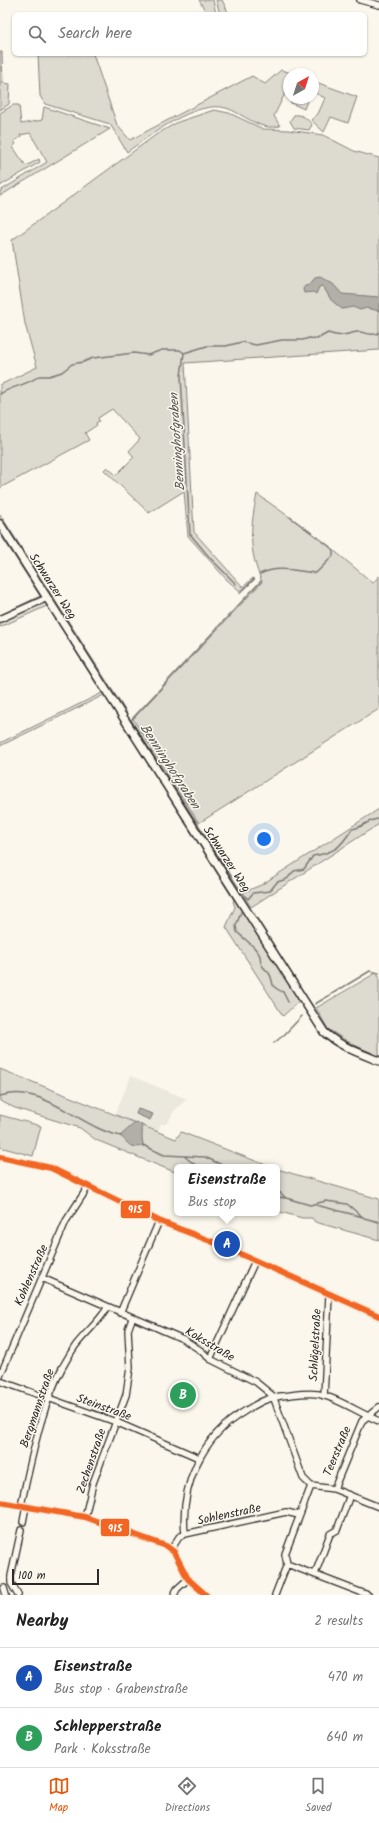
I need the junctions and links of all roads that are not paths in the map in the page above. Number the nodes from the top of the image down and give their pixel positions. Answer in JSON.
{"nodes":[{"id":1,"x":360,"y":0,"type":"edge"},
{"id":2,"x":379,"y":5,"type":"edge"},
{"id":3,"x":0,"y":524,"type":"edge"},
{"id":4,"x":47,"y":598,"type":"junction"},
{"id":5,"x":0,"y":619,"type":"edge"},
{"id":6,"x":379,"y":1061,"type":"edge"},
{"id":7,"x":0,"y":1157,"type":"edge"},
{"id":8,"x":88,"y":1187,"type":"junction"},
{"id":9,"x":159,"y":1221,"type":"junction"},
{"id":10,"x":256,"y":1261,"type":"junction"},
{"id":11,"x":42,"y":1278,"type":"junction"},
{"id":12,"x":329,"y":1295,"type":"junction"},
{"id":13,"x":107,"y":1308,"type":"junction"},
{"id":14,"x":120,"y":1314,"type":"junction"},
{"id":15,"x":379,"y":1316,"type":"edge"},
{"id":16,"x":132,"y":1319,"type":"junction"},
{"id":17,"x":210,"y":1359,"type":"junction"},
{"id":18,"x":0,"y":1376,"type":"edge"},
{"id":19,"x":0,"y":1381,"type":"edge"},
{"id":20,"x":273,"y":1396,"type":"junction"},
{"id":21,"x":324,"y":1396,"type":"junction"},
{"id":22,"x":49,"y":1399,"type":"junction"},
{"id":23,"x":379,"y":1407,"type":"edge"},
{"id":24,"x":369,"y":1417,"type":"junction"},
{"id":25,"x":379,"y":1421,"type":"edge"},
{"id":26,"x":116,"y":1422,"type":"junction"},
{"id":27,"x":199,"y":1458,"type":"junction"},
{"id":28,"x":311,"y":1486,"type":"junction"},
{"id":29,"x":334,"y":1488,"type":"junction"},
{"id":30,"x":350,"y":1495,"type":"junction"},
{"id":31,"x":0,"y":1502,"type":"edge"},
{"id":32,"x":24,"y":1506,"type":"junction"},
{"id":33,"x":379,"y":1507,"type":"edge"},
{"id":34,"x":299,"y":1515,"type":"junction"},
{"id":35,"x":85,"y":1517,"type":"junction"},
{"id":36,"x":22,"y":1522,"type":"dead end"},
{"id":37,"x":21,"y":1530,"type":"dead end"},
{"id":38,"x":185,"y":1534,"type":"junction"},
{"id":39,"x":171,"y":1550,"type":"junction"},
{"id":40,"x":287,"y":1564,"type":"junction"},
{"id":41,"x":315,"y":1574,"type":"junction"},
{"id":42,"x":188,"y":1579,"type":"junction"},
{"id":43,"x":4,"y":1588,"type":"dead end"},
{"id":44,"x":6,"y":1595,"type":"edge"},
{"id":45,"x":18,"y":1595,"type":"edge"},
{"id":46,"x":174,"y":1595,"type":"edge"},
{"id":47,"x":206,"y":1595,"type":"edge"},
{"id":48,"x":275,"y":1595,"type":"edge"},
{"id":49,"x":368,"y":1595,"type":"edge"}],
"edges":[{"from":1,"to":2,"type":"street"},
{"from":3,"to":4,"type":"street","name":"Schwarzer Weg"},
{"from":4,"to":5,"type":"street"},
{"from":4,"to":6,"type":"street","name":"Schwarzer Weg"},
{"from":7,"to":8,"type":"street"},
{"from":8,"to":9,"type":"street"},
{"from":8,"to":11,"type":"street","name":"Kohlenstraße"},
{"from":9,"to":10,"type":"street"},
{"from":9,"to":14,"type":"street"},
{"from":10,"to":12,"type":"street"},
{"from":10,"to":17,"type":"street"},
{"from":11,"to":13,"type":"street","name":"Koksstraße"},
{"from":11,"to":18,"type":"street","name":"Kohlenstraße"},
{"from":12,"to":15,"type":"street"},
{"from":12,"to":21,"type":"street","name":"Schlägelstraße"},
{"from":13,"to":14,"type":"street","name":"Koksstraße"},
{"from":13,"to":22,"type":"street","name":"Bergmannstraße"},
{"from":14,"to":16,"type":"street","name":"Koksstraße"},
{"from":16,"to":17,"type":"street","name":"Koksstraße"},
{"from":16,"to":26,"type":"street","name":"Zechenstraße"},
{"from":17,"to":20,"type":"street","name":"Koksstraße"},
{"from":19,"to":22,"type":"street","name":"Steinstraße"},
{"from":20,"to":21,"type":"street"},
{"from":20,"to":27,"type":"street"},
{"from":20,"to":28,"type":"street"},
{"from":21,"to":24,"type":"street"},
{"from":22,"to":26,"type":"street","name":"Steinstraße"},
{"from":22,"to":32,"type":"street","name":"Bergmannstraße"},
{"from":23,"to":24,"type":"street","name":"Teerstraße"},
{"from":24,"to":25,"type":"street"},
{"from":24,"to":29,"type":"street","name":"Teerstraße"},
{"from":26,"to":27,"type":"street","name":"Steinstraße"},
{"from":26,"to":35,"type":"street","name":"Zechenstraße"},
{"from":27,"to":38,"type":"street"},
{"from":28,"to":29,"type":"street"},
{"from":28,"to":34,"type":"street"},
{"from":29,"to":30,"type":"street"},
{"from":30,"to":33,"type":"street"},
{"from":30,"to":41,"type":"street"},
{"from":31,"to":32,"type":"street"},
{"from":32,"to":35,"type":"street"},
{"from":32,"to":36,"type":"street","name":"Bergmannstraße"},
{"from":34,"to":38,"type":"street","name":"Sohlenstraße"},
{"from":34,"to":40,"type":"street"},
{"from":35,"to":39,"type":"street"},
{"from":37,"to":45,"type":"street"},
{"from":38,"to":39,"type":"street","name":"Sohlenstraße"},
{"from":39,"to":42,"type":"street"},
{"from":40,"to":41,"type":"street"},
{"from":40,"to":48,"type":"street"},
{"from":41,"to":49,"type":"street"},
{"from":42,"to":46,"type":"street"},
{"from":42,"to":47,"type":"street"},
{"from":43,"to":44,"type":"street"}]}
